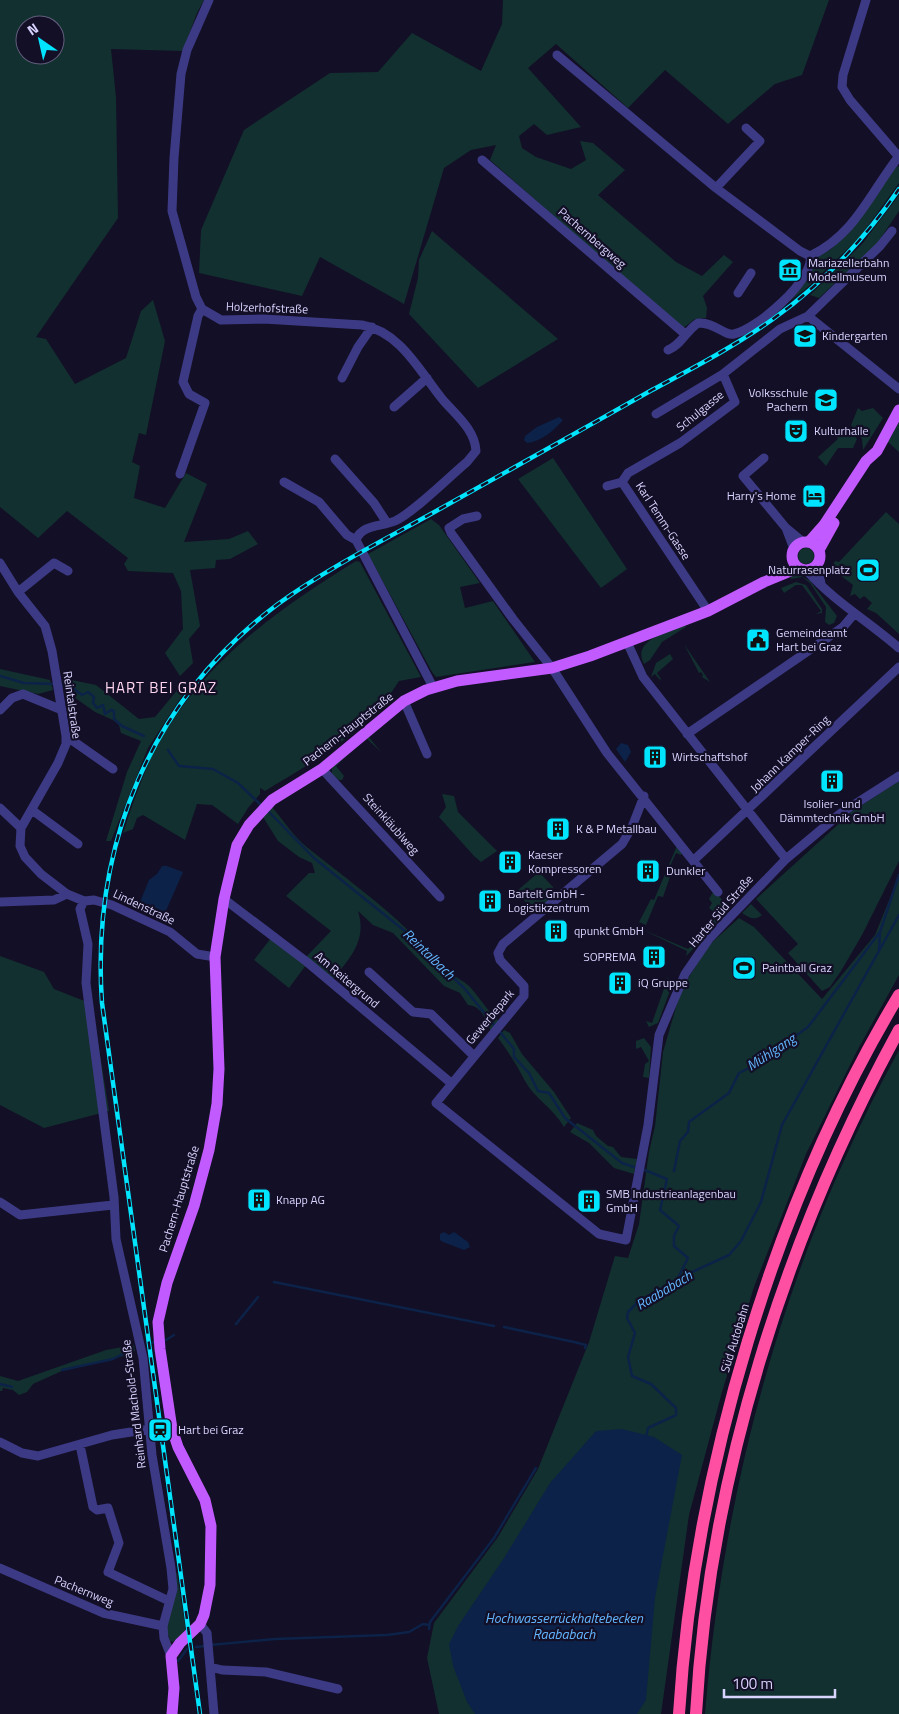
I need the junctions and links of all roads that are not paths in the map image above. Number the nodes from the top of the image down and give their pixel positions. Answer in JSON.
{"nodes":[{"id":1,"x":209,"y":0,"type":"edge"},
{"id":2,"x":866,"y":0,"type":"edge"},
{"id":3,"x":557,"y":54,"type":"dead end"},
{"id":4,"x":746,"y":128,"type":"dead end"},
{"id":5,"x":899,"y":156,"type":"edge"},
{"id":6,"x":482,"y":160,"type":"dead end"},
{"id":7,"x":716,"y":188,"type":"junction"},
{"id":8,"x":892,"y":231,"type":"dead end"},
{"id":9,"x":810,"y":256,"type":"junction"},
{"id":10,"x":751,"y":272,"type":"dead end"},
{"id":11,"x":738,"y":293,"type":"dead end"},
{"id":12,"x":202,"y":309,"type":"junction"},
{"id":13,"x":808,"y":316,"type":"junction"},
{"id":14,"x":372,"y":327,"type":"junction"},
{"id":15,"x":685,"y":334,"type":"junction"},
{"id":16,"x":668,"y":350,"type":"dead end"},
{"id":17,"x":723,"y":374,"type":"junction"},
{"id":18,"x":342,"y":378,"type":"dead end"},
{"id":19,"x":427,"y":378,"type":"junction"},
{"id":20,"x":899,"y":389,"type":"edge"},
{"id":21,"x":394,"y":407,"type":"dead end"},
{"id":22,"x":899,"y":410,"type":"edge"},
{"id":23,"x":656,"y":414,"type":"dead end"},
{"id":24,"x":877,"y":451,"type":"junction"},
{"id":25,"x":658,"y":456,"type":"joint"},
{"id":26,"x":764,"y":458,"type":"dead end"},
{"id":27,"x":335,"y":459,"type":"dead end"},
{"id":28,"x":180,"y":474,"type":"dead end"},
{"id":29,"x":284,"y":482,"type":"dead end"},
{"id":30,"x":622,"y":482,"type":"junction"},
{"id":31,"x":607,"y":486,"type":"dead end"},
{"id":32,"x":477,"y":516,"type":"dead end"},
{"id":33,"x":387,"y":523,"type":"junction"},
{"id":34,"x":356,"y":540,"type":"junction"},
{"id":35,"x":799,"y":548,"type":"junction"},
{"id":36,"x":819,"y":550,"type":"junction"},
{"id":37,"x":0,"y":563,"type":"edge"},
{"id":38,"x":818,"y":565,"type":"junction"},
{"id":39,"x":68,"y":570,"type":"dead end"},
{"id":40,"x":803,"y":570,"type":"junction"},
{"id":41,"x":764,"y":582,"type":"junction"},
{"id":42,"x":821,"y":584,"type":"junction"},
{"id":43,"x":18,"y":592,"type":"junction"},
{"id":44,"x":708,"y":611,"type":"junction"},
{"id":45,"x":854,"y":614,"type":"junction"},
{"id":46,"x":627,"y":642,"type":"junction"},
{"id":47,"x":899,"y":648,"type":"edge"},
{"id":48,"x":899,"y":667,"type":"edge"},
{"id":49,"x":552,"y":668,"type":"junction"},
{"id":50,"x":433,"y":687,"type":"junction"},
{"id":51,"x":404,"y":701,"type":"junction"},
{"id":52,"x":0,"y":710,"type":"edge"},
{"id":53,"x":62,"y":710,"type":"junction"},
{"id":54,"x":687,"y":734,"type":"junction"},
{"id":55,"x":66,"y":736,"type":"junction"},
{"id":56,"x":427,"y":754,"type":"dead end"},
{"id":57,"x":113,"y":769,"type":"dead end"},
{"id":58,"x":322,"y":769,"type":"junction"},
{"id":59,"x":899,"y":776,"type":"edge"},
{"id":60,"x":644,"y":796,"type":"junction"},
{"id":61,"x":0,"y":808,"type":"edge"},
{"id":62,"x":32,"y":810,"type":"junction"},
{"id":63,"x":748,"y":812,"type":"junction"},
{"id":64,"x":21,"y":828,"type":"junction"},
{"id":65,"x":78,"y":844,"type":"dead end"},
{"id":66,"x":786,"y":858,"type":"junction"},
{"id":67,"x":694,"y":860,"type":"junction"},
{"id":68,"x":718,"y":892,"type":"dead end"},
{"id":69,"x":67,"y":894,"type":"junction"},
{"id":70,"x":440,"y":897,"type":"dead end"},
{"id":71,"x":224,"y":899,"type":"junction"},
{"id":72,"x":84,"y":901,"type":"junction"},
{"id":73,"x":0,"y":902,"type":"edge"},
{"id":74,"x":215,"y":957,"type":"junction"},
{"id":75,"x":369,"y":972,"type":"dead end"},
{"id":76,"x":899,"y":995,"type":"edge"},
{"id":77,"x":899,"y":1030,"type":"edge"},
{"id":78,"x":474,"y":1056,"type":"junction"},
{"id":79,"x":451,"y":1083,"type":"junction"},
{"id":80,"x":0,"y":1202,"type":"edge"},
{"id":81,"x":113,"y":1206,"type":"junction"},
{"id":82,"x":599,"y":1234,"type":"joint"},
{"id":83,"x":150,"y":1429,"type":"junction"},
{"id":84,"x":0,"y":1442,"type":"edge"},
{"id":85,"x":80,"y":1445,"type":"junction"},
{"id":86,"x":0,"y":1568,"type":"edge"},
{"id":87,"x":169,"y":1601,"type":"junction"},
{"id":88,"x":200,"y":1624,"type":"junction"},
{"id":89,"x":162,"y":1626,"type":"junction"},
{"id":90,"x":171,"y":1656,"type":"junction"},
{"id":91,"x":210,"y":1667,"type":"junction"},
{"id":92,"x":338,"y":1689,"type":"dead end"},
{"id":93,"x":172,"y":1714,"type":"edge"},
{"id":94,"x":214,"y":1714,"type":"edge"},
{"id":95,"x":679,"y":1714,"type":"edge"},
{"id":96,"x":696,"y":1714,"type":"edge"}],
"edges":[{"from":1,"to":12,"type":"street"},
{"from":2,"to":5,"type":"street"},
{"from":3,"to":7,"type":"street"},
{"from":4,"to":7,"type":"street"},
{"from":5,"to":9,"type":"street"},
{"from":6,"to":15,"type":"street","name":"Pachernbergweg"},
{"from":7,"to":9,"type":"street"},
{"from":8,"to":13,"type":"street","name":"Schulgasse"},
{"from":9,"to":15,"type":"street"},
{"from":10,"to":11,"type":"street"},
{"from":12,"to":14,"type":"street","name":"Holzerhofstraße"},
{"from":12,"to":28,"type":"street"},
{"from":13,"to":17,"type":"street","name":"Schulgasse"},
{"from":13,"to":20,"type":"street"},
{"from":14,"to":18,"type":"street"},
{"from":14,"to":19,"type":"street","name":"Holzerhofstraße"},
{"from":15,"to":16,"type":"street"},
{"from":17,"to":23,"type":"street","name":"Schulgasse"},
{"from":17,"to":25,"type":"street","name":"Schulgasse"},
{"from":19,"to":21,"type":"street"},
{"from":19,"to":33,"type":"street","name":"Holzerhofstraße"},
{"from":22,"to":24,"type":"main road","name":"Pachern-Hauptstraße"},
{"from":24,"to":35,"type":"main road","name":"Pachern-Hauptstraße"},
{"from":24,"to":36,"type":"main road","name":"Pachern-Hauptstraße"},
{"from":25,"to":30,"type":"street","name":"Karl Temm-Gasse"},
{"from":26,"to":35,"type":"street"},
{"from":27,"to":33,"type":"street"},
{"from":29,"to":34,"type":"street"},
{"from":30,"to":31,"type":"street"},
{"from":30,"to":44,"type":"street","name":"Karl Temm-Gasse"},
{"from":32,"to":49,"type":"street"},
{"from":33,"to":34,"type":"street","name":"Holzerhofstraße"},
{"from":34,"to":50,"type":"street"},
{"from":35,"to":36,"type":"main road"},
{"from":35,"to":40,"type":"main road"},
{"from":35,"to":41,"type":"main road","name":"Pachern-Hauptstraße"},
{"from":36,"to":38,"type":"main road","name":"Pachern-Hauptstraße"},
{"from":37,"to":43,"type":"street","name":"Reintalstraße"},
{"from":38,"to":40,"type":"main road","name":"Pachern-Hauptstraße"},
{"from":38,"to":42,"type":"street"},
{"from":39,"to":43,"type":"street"},
{"from":40,"to":41,"type":"main road","name":"Pachern-Hauptstraße"},
{"from":40,"to":42,"type":"street"},
{"from":41,"to":44,"type":"main road","name":"Pachern-Hauptstraße"},
{"from":42,"to":45,"type":"street"},
{"from":43,"to":53,"type":"street","name":"Reintalstraße"},
{"from":44,"to":46,"type":"main road","name":"Pachern-Hauptstraße"},
{"from":45,"to":47,"type":"street"},
{"from":45,"to":54,"type":"street"},
{"from":46,"to":49,"type":"main road","name":"Pachern-Hauptstraße"},
{"from":46,"to":54,"type":"street","name":"Johann Kamper-Ring"},
{"from":48,"to":63,"type":"street","name":"Johann Kamper-Ring"},
{"from":49,"to":50,"type":"main road","name":"Pachern-Hauptstraße"},
{"from":49,"to":60,"type":"street"},
{"from":50,"to":51,"type":"main road","name":"Pachern-Hauptstraße"},
{"from":51,"to":56,"type":"street","name":"Pachern-Hauptstraße"},
{"from":51,"to":58,"type":"main road","name":"Pachern-Hauptstraße"},
{"from":52,"to":53,"type":"street"},
{"from":53,"to":55,"type":"street","name":"Reintalstraße"},
{"from":54,"to":63,"type":"street","name":"Johann Kamper-Ring"},
{"from":55,"to":57,"type":"street"},
{"from":55,"to":62,"type":"street","name":"Reintalstraße"},
{"from":58,"to":70,"type":"street","name":"Steinkläublweg"},
{"from":58,"to":71,"type":"main road","name":"Pachern-Hauptstraße"},
{"from":59,"to":66,"type":"street","name":"Harter Süd Straße"},
{"from":60,"to":67,"type":"street"},
{"from":60,"to":78,"type":"street","name":"Gewerbepark"},
{"from":61,"to":64,"type":"street"},
{"from":62,"to":64,"type":"street","name":"Reintalstraße"},
{"from":62,"to":65,"type":"street"},
{"from":63,"to":66,"type":"street"},
{"from":63,"to":67,"type":"street"},
{"from":64,"to":69,"type":"street"},
{"from":66,"to":82,"type":"street","name":"Harter Süd Straße"},
{"from":67,"to":68,"type":"street"},
{"from":69,"to":72,"type":"street","name":"Lindenstraße"},
{"from":69,"to":73,"type":"street"},
{"from":71,"to":74,"type":"main road","name":"Pachern-Hauptstraße"},
{"from":71,"to":79,"type":"street","name":"Am Reitergrund"},
{"from":72,"to":74,"type":"street","name":"Lindenstraße"},
{"from":72,"to":81,"type":"street","name":"Reinhard Machold-Straße"},
{"from":74,"to":88,"type":"main road","name":"Pachern-Hauptstraße"},
{"from":75,"to":78,"type":"street"},
{"from":76,"to":95,"type":"highway","name":"Süd Autobahn"},
{"from":77,"to":96,"type":"highway"},
{"from":78,"to":79,"type":"street","name":"Gewerbepark"},
{"from":79,"to":82,"type":"street","name":"Gewerbepark"},
{"from":80,"to":81,"type":"street"},
{"from":81,"to":83,"type":"street","name":"Reinhard Machold-Straße"},
{"from":83,"to":85,"type":"street"},
{"from":83,"to":87,"type":"street","name":"Reinhard Machold-Straße"},
{"from":84,"to":85,"type":"street"},
{"from":85,"to":87,"type":"street"},
{"from":86,"to":89,"type":"street","name":"Pachernweg"},
{"from":87,"to":89,"type":"street","name":"Reinhard Machold-Straße"},
{"from":88,"to":90,"type":"main road"},
{"from":88,"to":91,"type":"street"},
{"from":89,"to":90,"type":"street"},
{"from":90,"to":93,"type":"main road"},
{"from":91,"to":92,"type":"street"},
{"from":91,"to":94,"type":"street"}]}
